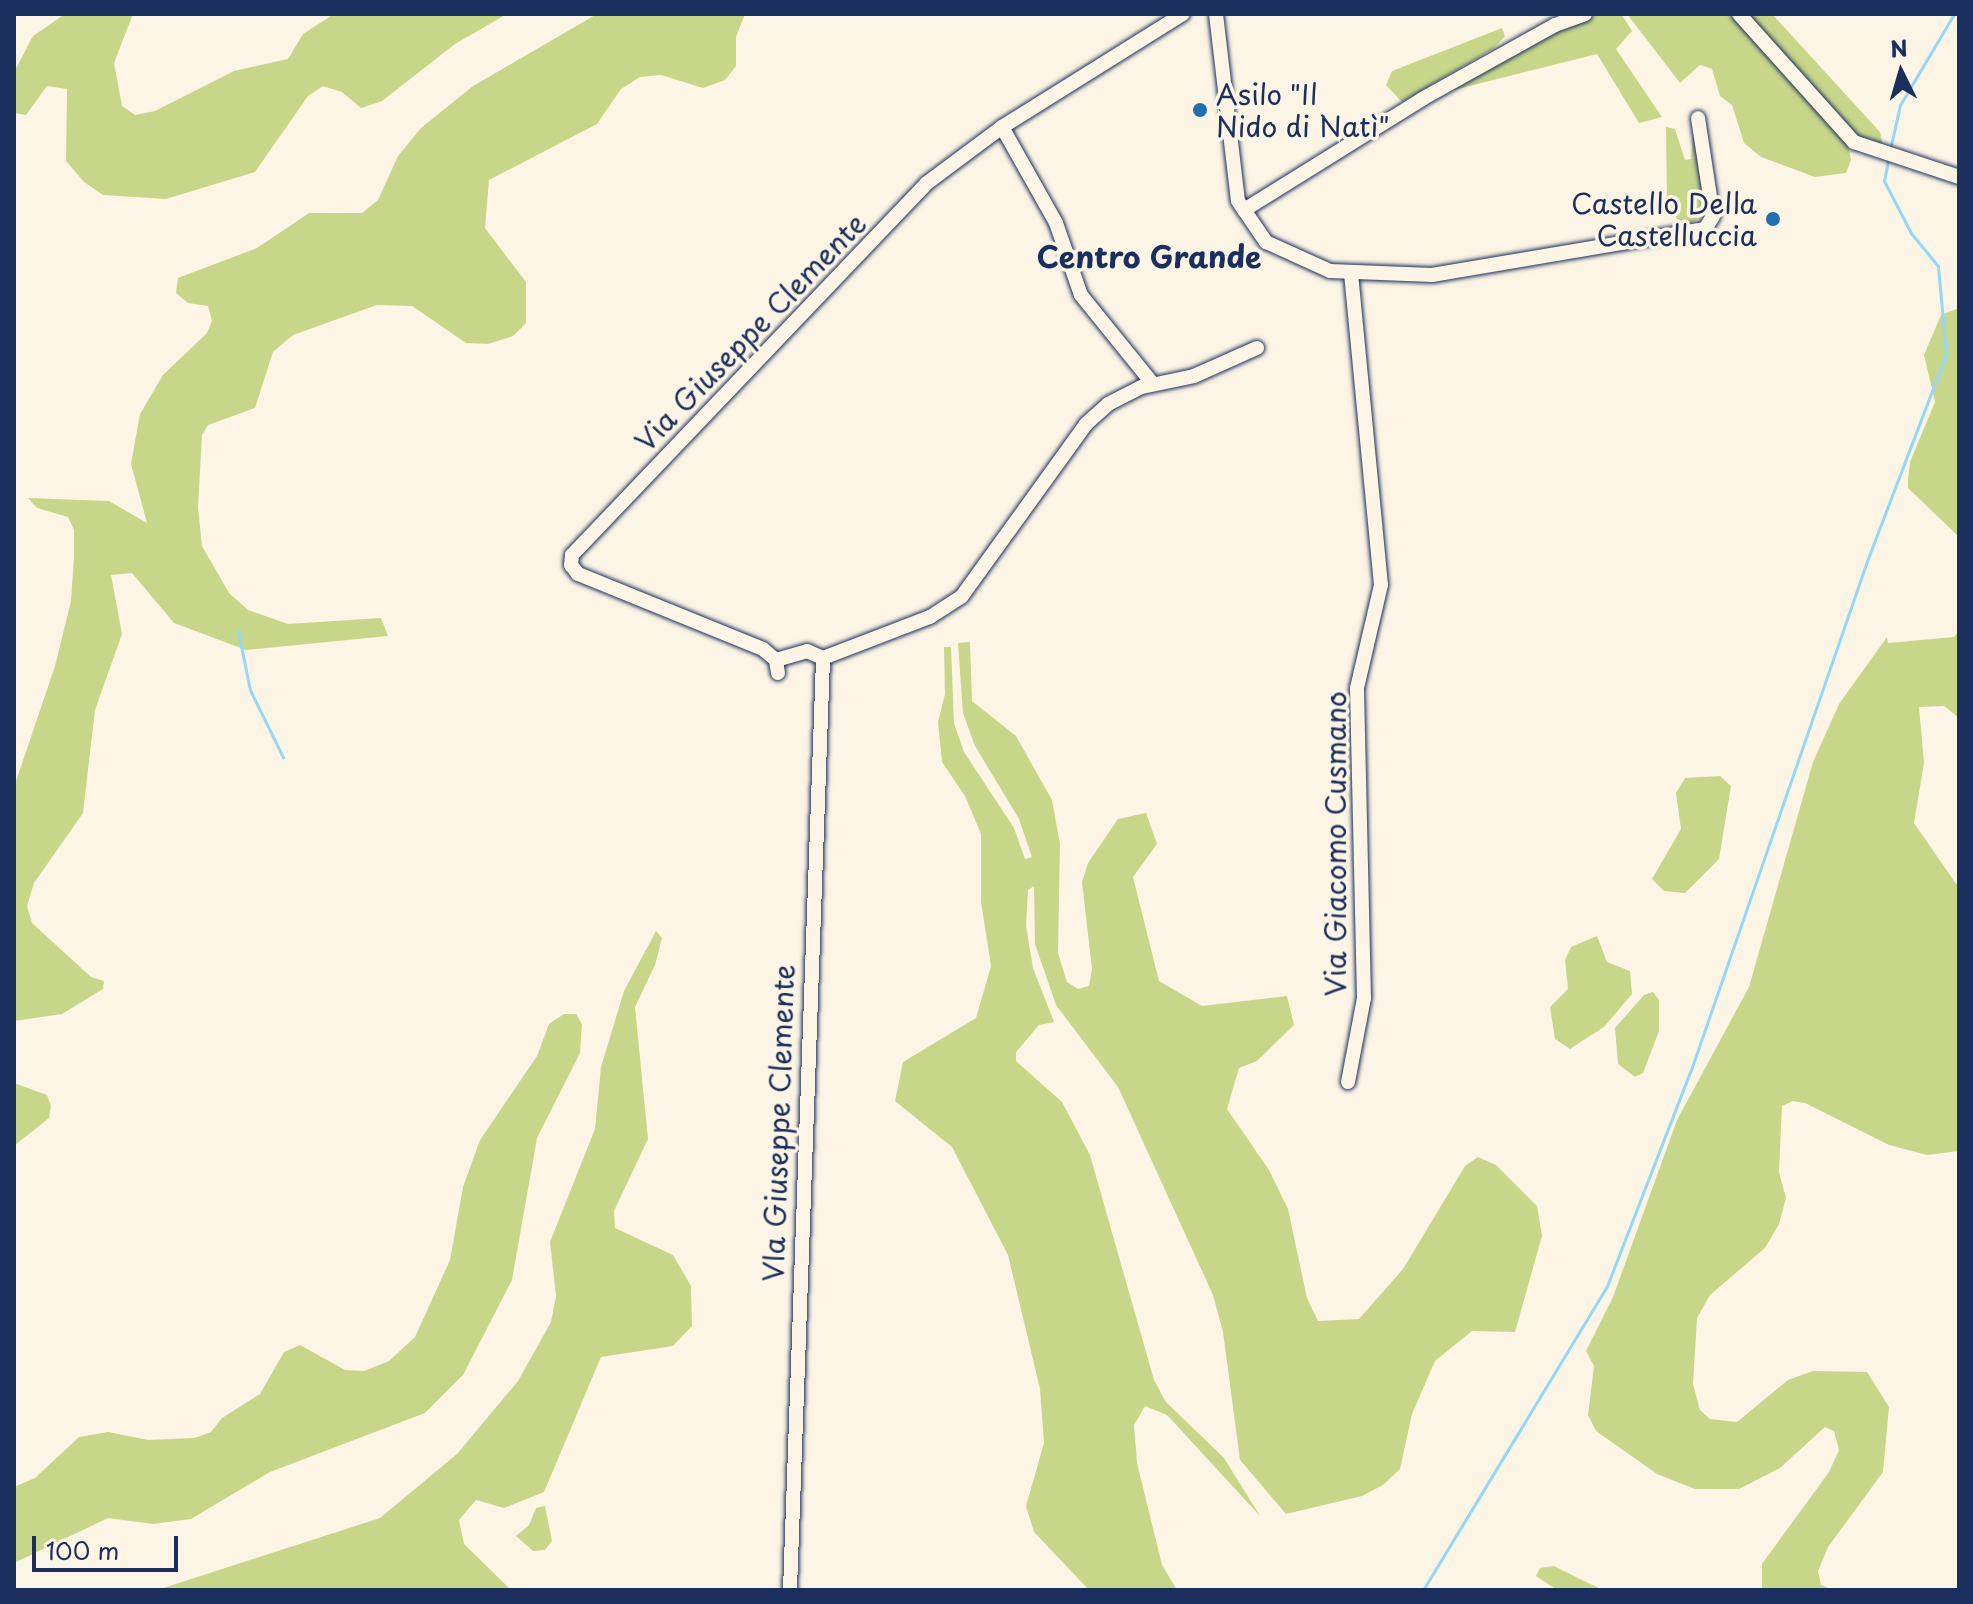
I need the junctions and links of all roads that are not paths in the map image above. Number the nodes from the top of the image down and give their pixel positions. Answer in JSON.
{"nodes":[{"id":1,"x":1183,"y":14,"type":"edge"},
{"id":2,"x":1216,"y":14,"type":"edge"},
{"id":3,"x":1585,"y":14,"type":"edge"},
{"id":4,"x":1739,"y":14,"type":"edge"},
{"id":5,"x":1698,"y":118,"type":"dead end"},
{"id":6,"x":1002,"y":127,"type":"junction"},
{"id":7,"x":1959,"y":177,"type":"edge"},
{"id":8,"x":1244,"y":210,"type":"junction"},
{"id":9,"x":1351,"y":274,"type":"junction"},
{"id":10,"x":1257,"y":348,"type":"dead end"},
{"id":11,"x":1153,"y":384,"type":"junction"},
{"id":12,"x":823,"y":658,"type":"junction"},
{"id":13,"x":1348,"y":1082,"type":"dead end"},
{"id":14,"x":790,"y":1590,"type":"edge"}],
"edges":[{"from":1,"to":6,"type":"street","name":"Via Giuseppe Clemente"},
{"from":2,"to":8,"type":"street"},
{"from":3,"to":8,"type":"street"},
{"from":4,"to":7,"type":"street"},
{"from":5,"to":9,"type":"street"},
{"from":6,"to":11,"type":"street"},
{"from":6,"to":12,"type":"street","name":"Via Giuseppe Clemente"},
{"from":8,"to":9,"type":"street"},
{"from":9,"to":13,"type":"street","name":"Via Giacomo Cusmano"},
{"from":10,"to":11,"type":"street"},
{"from":11,"to":12,"type":"street"},
{"from":12,"to":14,"type":"street","name":"VIa Giuseppe Clemente"}]}
